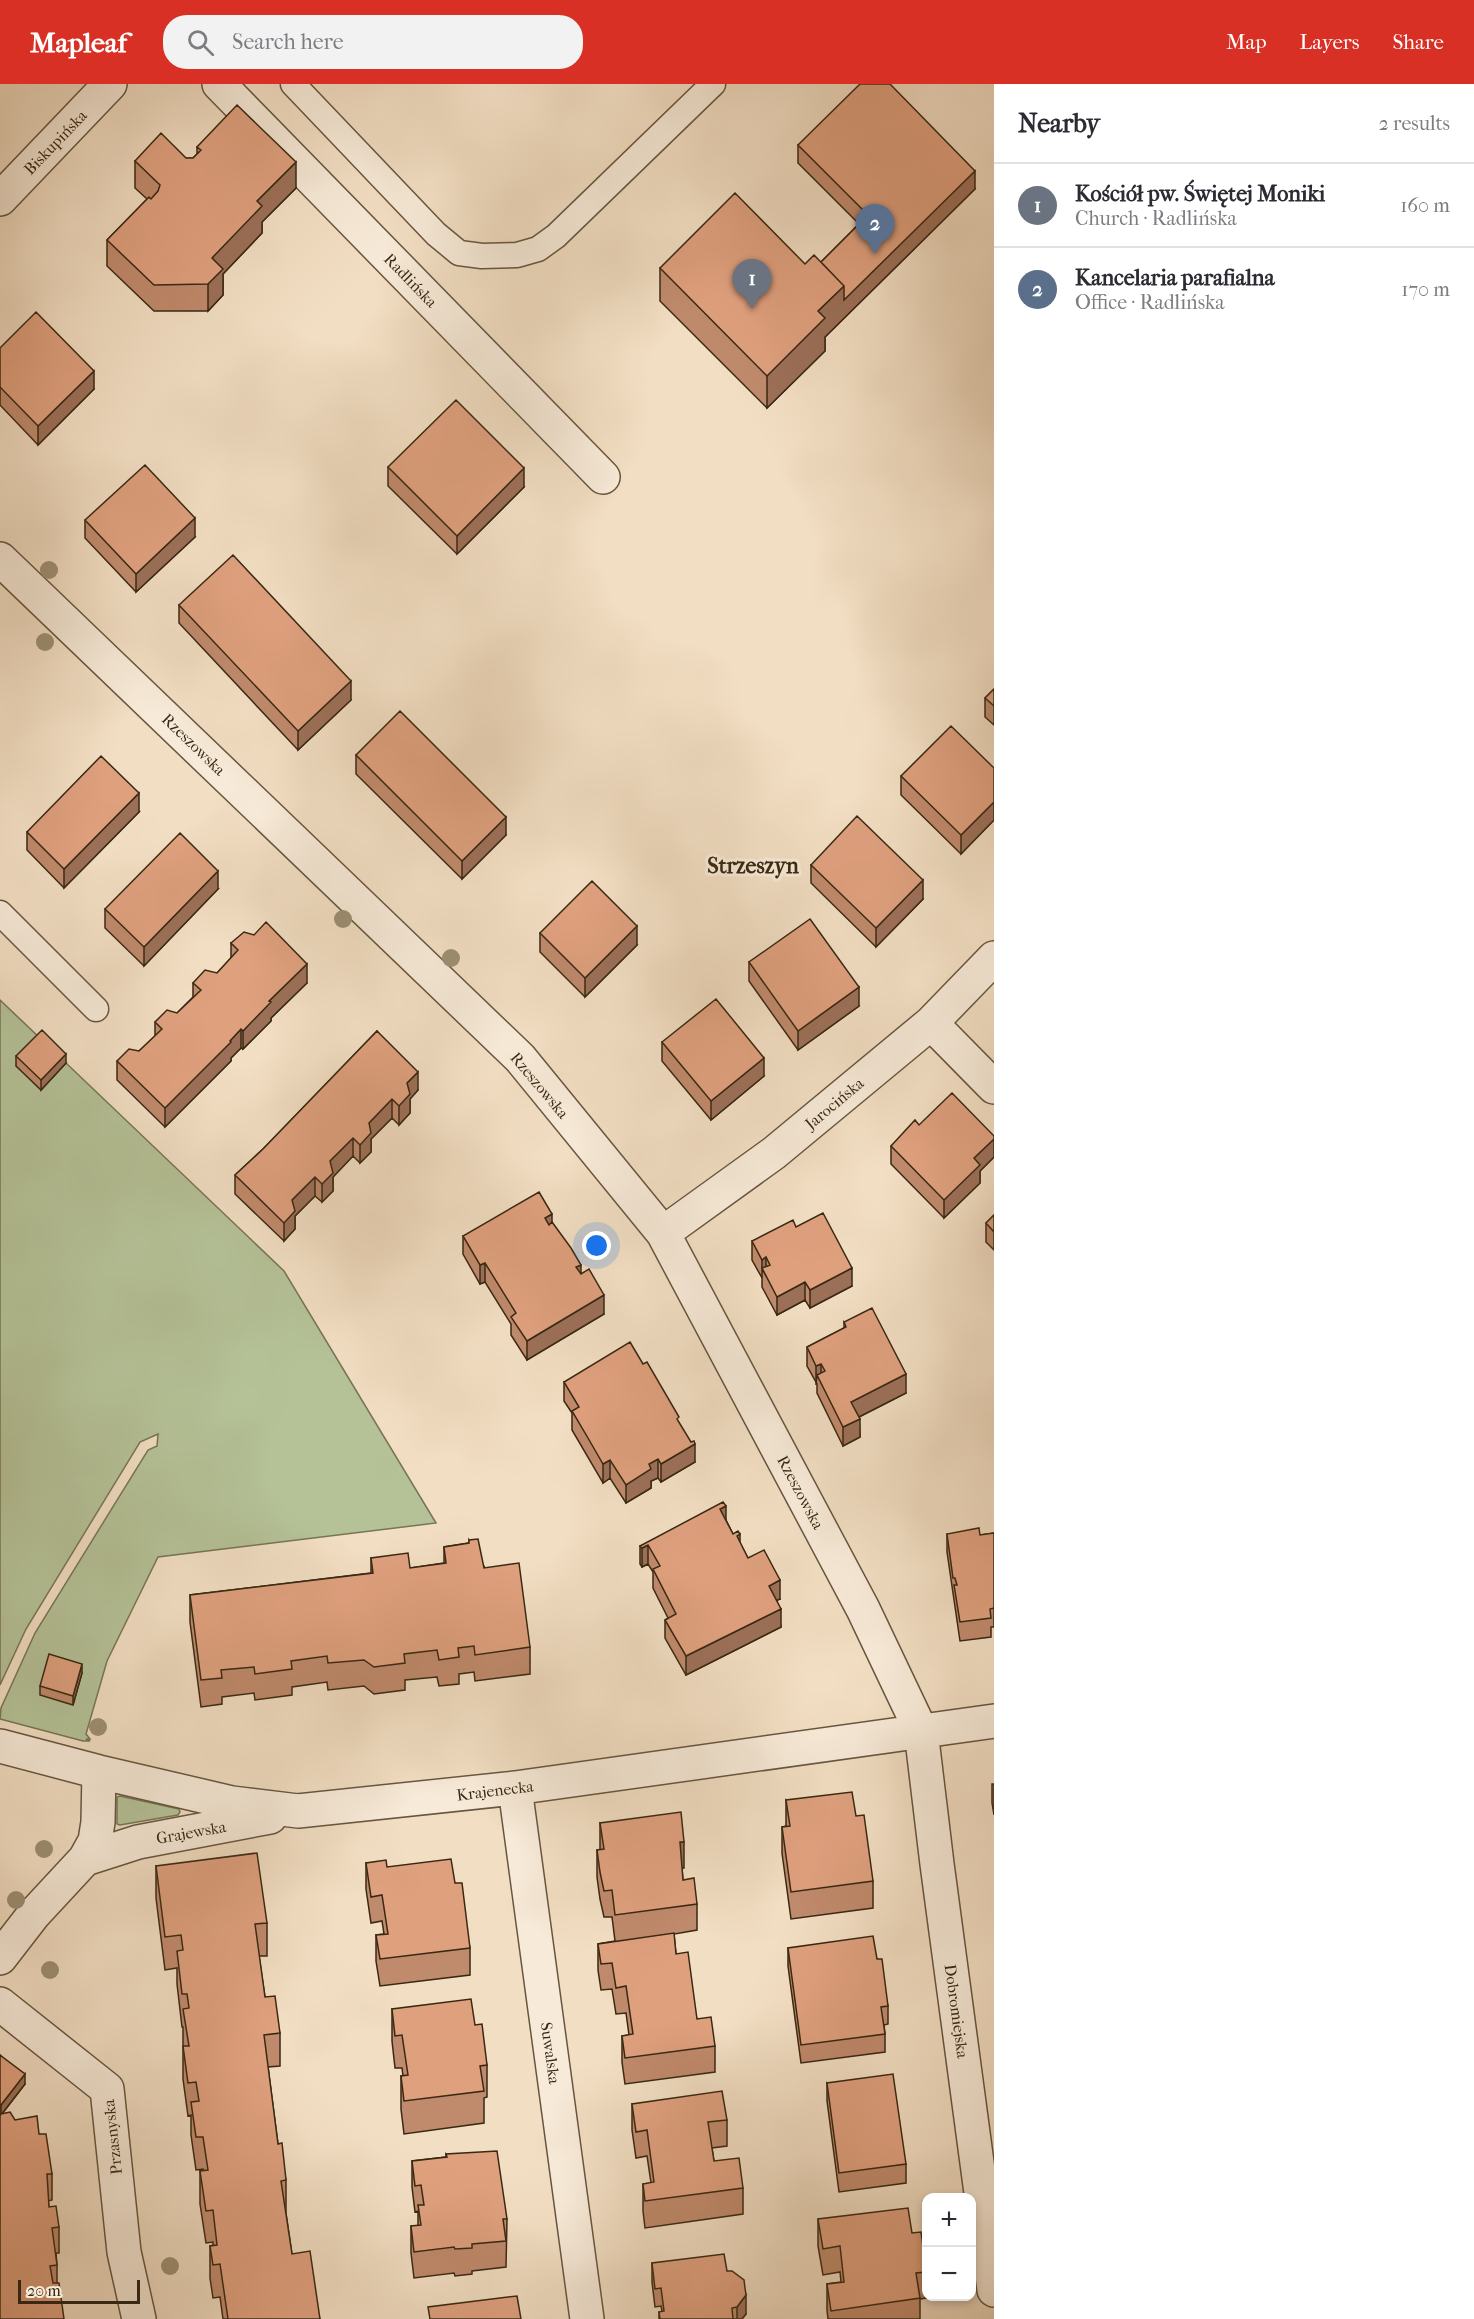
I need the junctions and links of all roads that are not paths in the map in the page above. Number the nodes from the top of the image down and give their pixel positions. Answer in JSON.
{"nodes":[{"id":1,"x":110,"y":84,"type":"edge"},
{"id":2,"x":219,"y":84,"type":"edge"},
{"id":3,"x":292,"y":84,"type":"edge"},
{"id":4,"x":713,"y":84,"type":"edge"},
{"id":5,"x":0,"y":199,"type":"edge"},
{"id":6,"x":603,"y":477,"type":"dead end"},
{"id":7,"x":0,"y":559,"type":"edge"},
{"id":8,"x":0,"y":913,"type":"edge"},
{"id":9,"x":994,"y":958,"type":"edge"},
{"id":10,"x":96,"y":1009,"type":"dead end"},
{"id":11,"x":931,"y":1023,"type":"junction"},
{"id":12,"x":994,"y":1087,"type":"edge"},
{"id":13,"x":663,"y":1233,"type":"junction"},
{"id":14,"x":994,"y":1721,"type":"edge"},
{"id":15,"x":921,"y":1731,"type":"junction"},
{"id":16,"x":0,"y":1746,"type":"edge"},
{"id":17,"x":99,"y":1772,"type":"junction"},
{"id":18,"x":515,"y":1788,"type":"junction"},
{"id":19,"x":298,"y":1812,"type":"junction"},
{"id":20,"x":86,"y":1859,"type":"junction"},
{"id":21,"x":0,"y":1958,"type":"edge"},
{"id":22,"x":0,"y":2004,"type":"edge"},
{"id":23,"x":994,"y":2290,"type":"edge"},
{"id":24,"x":139,"y":2319,"type":"edge"},
{"id":25,"x":587,"y":2319,"type":"edge"}],
"edges":[{"from":1,"to":5,"type":"street","name":"Biskupińska"},
{"from":2,"to":6,"type":"street","name":"Radlińska"},
{"from":3,"to":4,"type":"lane"},
{"from":7,"to":13,"type":"street","name":"Rzeszowska"},
{"from":8,"to":10,"type":"lane"},
{"from":9,"to":11,"type":"street","name":"Jarocińska"},
{"from":11,"to":12,"type":"street"},
{"from":11,"to":13,"type":"street","name":"Jarocińska"},
{"from":13,"to":15,"type":"street","name":"Rzeszowska"},
{"from":14,"to":15,"type":"street","name":"Krajenecka"},
{"from":15,"to":18,"type":"street","name":"Krajenecka"},
{"from":15,"to":23,"type":"street","name":"Dobromiejska"},
{"from":16,"to":17,"type":"street","name":"Krajenecka"},
{"from":17,"to":19,"type":"street","name":"Krajenecka"},
{"from":17,"to":20,"type":"street","name":"Grajewska"},
{"from":18,"to":19,"type":"street","name":"Krajenecka"},
{"from":18,"to":25,"type":"street","name":"Suwalska"},
{"from":19,"to":20,"type":"street","name":"Grajewska"},
{"from":20,"to":21,"type":"street","name":"Grajewska"},
{"from":22,"to":24,"type":"street","name":"Przasnyska"}]}
